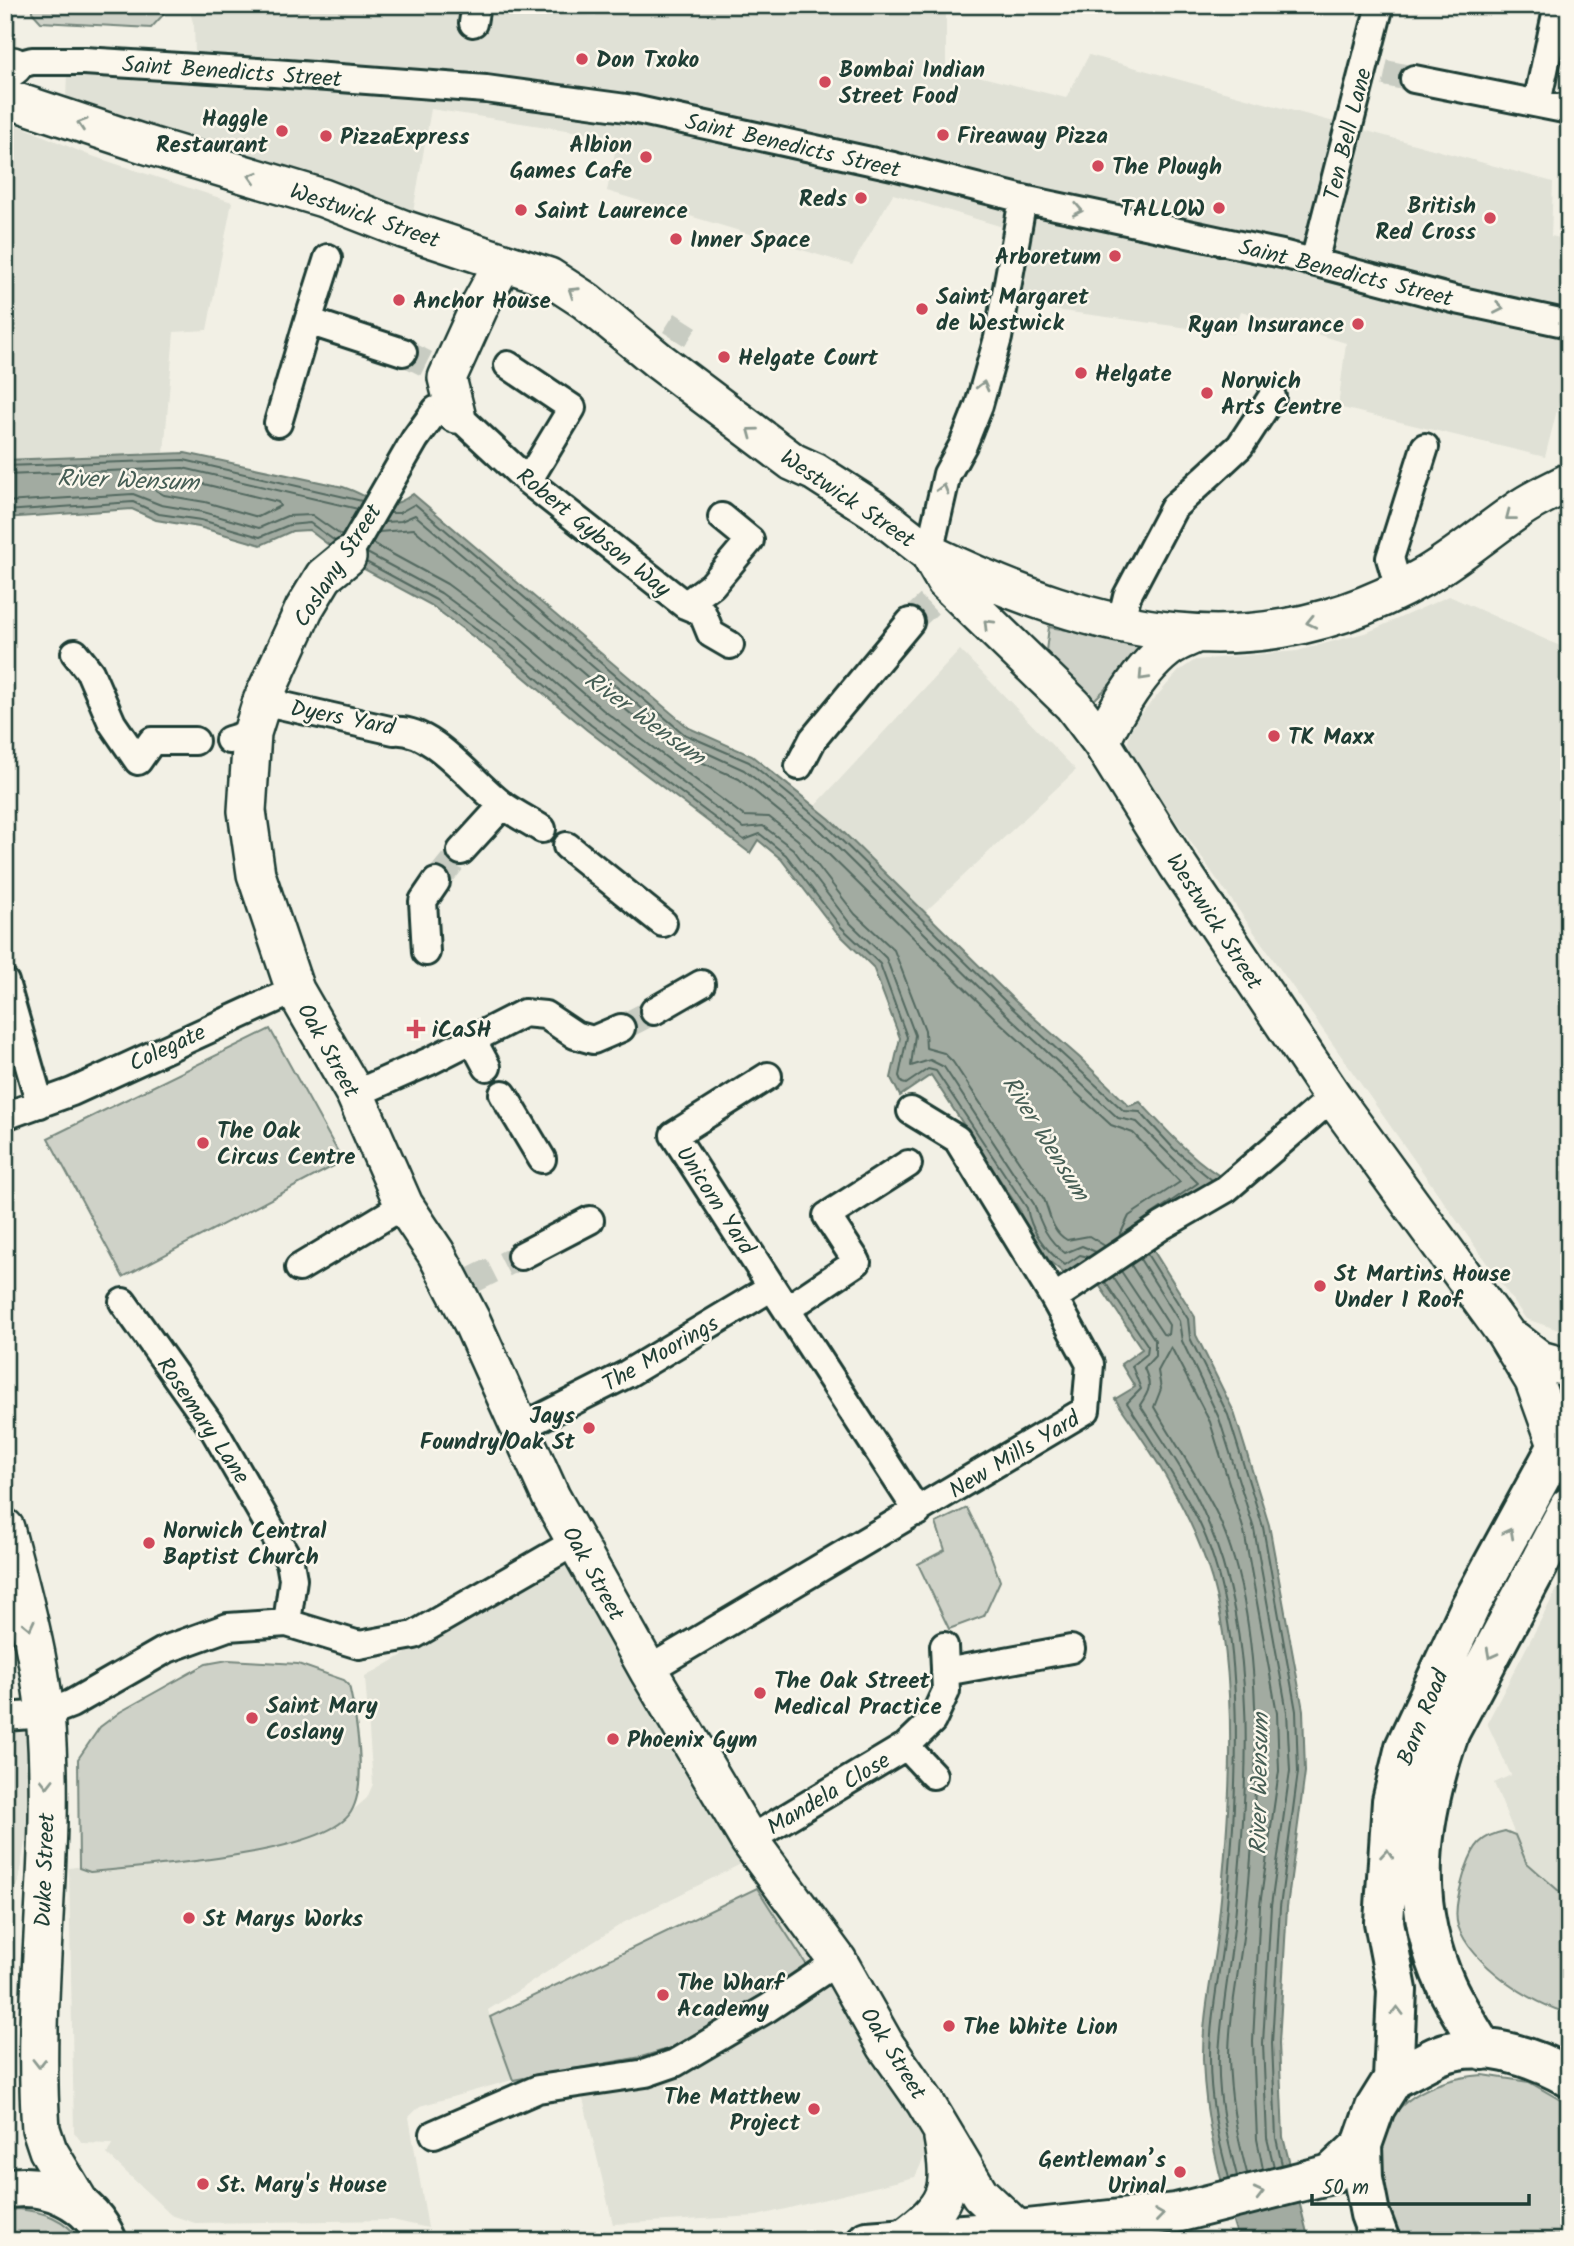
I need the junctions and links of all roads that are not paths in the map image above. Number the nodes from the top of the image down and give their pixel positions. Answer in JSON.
{"nodes":[{"id":1,"x":1380,"y":5,"type":"edge"},
{"id":2,"x":1558,"y":5,"type":"edge"},
{"id":3,"x":8,"y":78,"type":"edge"},
{"id":4,"x":1414,"y":79,"type":"tunnel mouth"},
{"id":5,"x":1537,"y":103,"type":"junction"},
{"id":6,"x":1569,"y":110,"type":"edge"},
{"id":7,"x":1023,"y":199,"type":"junction"},
{"id":8,"x":328,"y":258,"type":"dead end"},
{"id":9,"x":1314,"y":262,"type":"junction"},
{"id":10,"x":503,"y":263,"type":"junction"},
{"id":11,"x":308,"y":321,"type":"junction"},
{"id":12,"x":1569,"y":324,"type":"edge"},
{"id":13,"x":403,"y":352,"type":"tunnel mouth"},
{"id":14,"x":508,"y":365,"type":"dead end"},
{"id":15,"x":444,"y":393,"type":"junction"},
{"id":16,"x":1272,"y":397,"type":"dead end"},
{"id":17,"x":278,"y":423,"type":"dead end"},
{"id":18,"x":1426,"y":447,"type":"dead end"},
{"id":19,"x":527,"y":481,"type":"junction"},
{"id":20,"x":1569,"y":482,"type":"edge"},
{"id":21,"x":722,"y":517,"type":"dead end"},
{"id":22,"x":929,"y":553,"type":"junction"},
{"id":23,"x":347,"y":556,"type":"joint"},
{"id":24,"x":1399,"y":589,"type":"junction"},
{"id":25,"x":685,"y":605,"type":"junction"},
{"id":26,"x":910,"y":622,"type":"tunnel mouth"},
{"id":27,"x":1120,"y":625,"type":"junction"},
{"id":28,"x":1196,"y":634,"type":"junction"},
{"id":29,"x":730,"y":645,"type":"dead end"},
{"id":30,"x":75,"y":653,"type":"dead end"},
{"id":31,"x":247,"y":724,"type":"junction"},
{"id":32,"x":195,"y":741,"type":"dead end"},
{"id":33,"x":1101,"y":742,"type":"junction"},
{"id":34,"x":799,"y":766,"type":"dead end"},
{"id":35,"x":503,"y":805,"type":"junction"},
{"id":36,"x":542,"y":829,"type":"dead end"},
{"id":37,"x":568,"y":846,"type":"dead end"},
{"id":38,"x":461,"y":851,"type":"tunnel mouth"},
{"id":39,"x":436,"y":882,"type":"tunnel mouth"},
{"id":40,"x":663,"y":923,"type":"dead end"},
{"id":41,"x":426,"y":951,"type":"dead end"},
{"id":42,"x":5,"y":982,"type":"edge"},
{"id":43,"x":701,"y":984,"type":"dead end"},
{"id":44,"x":295,"y":990,"type":"junction"},
{"id":45,"x":654,"y":1011,"type":"tunnel mouth"},
{"id":46,"x":621,"y":1028,"type":"tunnel mouth"},
{"id":47,"x":472,"y":1039,"type":"junction"},
{"id":48,"x":487,"y":1067,"type":"dead end"},
{"id":49,"x":768,"y":1076,"type":"dead end"},
{"id":50,"x":355,"y":1094,"type":"junction"},
{"id":51,"x":503,"y":1094,"type":"dead end"},
{"id":52,"x":1333,"y":1097,"type":"junction"},
{"id":53,"x":40,"y":1104,"type":"junction"},
{"id":54,"x":911,"y":1111,"type":"dead end"},
{"id":55,"x":5,"y":1116,"type":"edge"},
{"id":56,"x":542,"y":1159,"type":"dead end"},
{"id":57,"x":908,"y":1164,"type":"dead end"},
{"id":58,"x":404,"y":1205,"type":"junction"},
{"id":59,"x":590,"y":1220,"type":"dead end"},
{"id":60,"x":521,"y":1256,"type":"tunnel mouth"},
{"id":61,"x":299,"y":1268,"type":"dead end"},
{"id":62,"x":772,"y":1287,"type":"junction"},
{"id":63,"x":1054,"y":1297,"type":"junction"},
{"id":64,"x":123,"y":1302,"type":"dead end"},
{"id":65,"x":786,"y":1309,"type":"junction"},
{"id":66,"x":1505,"y":1333,"type":"junction"},
{"id":67,"x":1569,"y":1368,"type":"edge"},
{"id":68,"x":522,"y":1427,"type":"junction"},
{"id":69,"x":1563,"y":1435,"type":"edge"},
{"id":70,"x":1569,"y":1507,"type":"edge"},
{"id":71,"x":918,"y":1512,"type":"junction"},
{"id":72,"x":5,"y":1528,"type":"edge"},
{"id":73,"x":575,"y":1542,"type":"junction"},
{"id":74,"x":287,"y":1623,"type":"junction"},
{"id":75,"x":1071,"y":1649,"type":"dead end"},
{"id":76,"x":648,"y":1670,"type":"junction"},
{"id":77,"x":45,"y":1714,"type":"junction"},
{"id":78,"x":5,"y":1717,"type":"edge"},
{"id":79,"x":906,"y":1746,"type":"junction"},
{"id":80,"x":933,"y":1775,"type":"dead end"},
{"id":81,"x":749,"y":1840,"type":"junction"},
{"id":82,"x":838,"y":1961,"type":"junction"},
{"id":83,"x":1483,"y":2050,"type":"junction"},
{"id":84,"x":1569,"y":2077,"type":"edge"},
{"id":85,"x":1393,"y":2079,"type":"junction"},
{"id":86,"x":942,"y":2130,"type":"junction"},
{"id":87,"x":434,"y":2134,"type":"dead end"},
{"id":88,"x":1362,"y":2145,"type":"junction"},
{"id":89,"x":5,"y":2189,"type":"edge"},
{"id":90,"x":103,"y":2228,"type":"edge"},
{"id":91,"x":1018,"y":2230,"type":"junction"},
{"id":92,"x":885,"y":2240,"type":"edge"},
{"id":93,"x":1380,"y":2241,"type":"edge"}],
"edges":[{"from":1,"to":9,"type":"street","name":"Ten Bell Lane"},
{"from":2,"to":5,"type":"street"},
{"from":3,"to":7,"type":"street","name":"Saint Benedicts Street"},
{"from":10,"to":3,"type":"street","name":"Westwick Street","one_way":true},
{"from":4,"to":5,"type":"street"},
{"from":5,"to":6,"type":"street"},
{"from":7,"to":9,"type":"street","name":"Saint Benedicts Street","one_way":true},
{"from":22,"to":7,"type":"street","one_way":true},
{"from":8,"to":11,"type":"street"},
{"from":9,"to":12,"type":"street","name":"Saint Benedicts Street","one_way":true},
{"from":10,"to":15,"type":"street","name":"Coslany Street"},
{"from":22,"to":10,"type":"street","name":"Westwick Street","one_way":true},
{"from":11,"to":13,"type":"street"},
{"from":11,"to":17,"type":"street"},
{"from":14,"to":19,"type":"street"},
{"from":15,"to":19,"type":"street","name":"Robert Gybson Way"},
{"from":15,"to":23,"type":"street","name":"Coslany Street"},
{"from":16,"to":27,"type":"street"},
{"from":18,"to":24,"type":"street"},
{"from":19,"to":25,"type":"street","name":"Robert Gybson Way"},
{"from":20,"to":24,"type":"street","one_way":true},
{"from":21,"to":25,"type":"street"},
{"from":22,"to":27,"type":"street"},
{"from":33,"to":22,"type":"street","name":"Westwick Street","one_way":true},
{"from":23,"to":31,"type":"street","name":"Coslany Street"},
{"from":24,"to":28,"type":"street","one_way":true},
{"from":25,"to":29,"type":"street","name":"Robert Gybson Way"},
{"from":26,"to":34,"type":"street"},
{"from":27,"to":28,"type":"street"},
{"from":28,"to":33,"type":"street","one_way":true},
{"from":30,"to":32,"type":"street"},
{"from":31,"to":35,"type":"street","name":"Dyers Yard"},
{"from":31,"to":44,"type":"street","name":"Coslany Street"},
{"from":33,"to":52,"type":"street","name":"Westwick Street"},
{"from":35,"to":36,"type":"street","name":"Dyers Yard"},
{"from":35,"to":38,"type":"street"},
{"from":37,"to":40,"type":"street"},
{"from":39,"to":41,"type":"street"},
{"from":42,"to":53,"type":"street"},
{"from":43,"to":45,"type":"street"},
{"from":44,"to":50,"type":"street","name":"Oak Street"},
{"from":44,"to":53,"type":"street","name":"Colegate"},
{"from":46,"to":47,"type":"street"},
{"from":47,"to":48,"type":"street"},
{"from":47,"to":50,"type":"street"},
{"from":49,"to":62,"type":"street","name":"Unicorn Yard"},
{"from":50,"to":58,"type":"street","name":"Oak Street"},
{"from":51,"to":56,"type":"street"},
{"from":52,"to":63,"type":"street"},
{"from":52,"to":66,"type":"street","name":"Westwick Street"},
{"from":53,"to":55,"type":"street","name":"Colegate"},
{"from":54,"to":63,"type":"street"},
{"from":57,"to":65,"type":"street"},
{"from":58,"to":61,"type":"street"},
{"from":58,"to":68,"type":"street","name":"Oak Street"},
{"from":59,"to":60,"type":"street"},
{"from":62,"to":65,"type":"street"},
{"from":62,"to":68,"type":"street","name":"The Moorings"},
{"from":63,"to":71,"type":"street","name":"New Mills Yard"},
{"from":64,"to":74,"type":"street","name":"Rosemary Lane"},
{"from":65,"to":71,"type":"street"},
{"from":66,"to":67,"type":"street","name":"Westwick Street"},
{"from":66,"to":69,"type":"street","name":"Westwick Street"},
{"from":68,"to":73,"type":"street","name":"Oak Street"},
{"from":85,"to":69,"type":"main road","name":"Barn Road","one_way":true},
{"from":70,"to":83,"type":"main road","name":"Barn Road","one_way":true},
{"from":71,"to":76,"type":"street","name":"New Mills Yard"},
{"from":72,"to":77,"type":"street","name":"Duke Street","one_way":true},
{"from":73,"to":74,"type":"street"},
{"from":73,"to":76,"type":"street","name":"Oak Street"},
{"from":74,"to":77,"type":"street"},
{"from":75,"to":79,"type":"street","name":"Mandela Close"},
{"from":76,"to":81,"type":"street","name":"Oak Street"},
{"from":77,"to":78,"type":"street"},
{"from":77,"to":90,"type":"street","name":"Duke Street","one_way":true},
{"from":79,"to":80,"type":"street","name":"Mandela Close"},
{"from":79,"to":81,"type":"street","name":"Mandela Close"},
{"from":81,"to":82,"type":"street","name":"Oak Street"},
{"from":82,"to":86,"type":"street","name":"Oak Street"},
{"from":82,"to":87,"type":"street"},
{"from":83,"to":84,"type":"main road"},
{"from":83,"to":85,"type":"main road"},
{"from":85,"to":88,"type":"main road","name":"Barn Road"},
{"from":86,"to":91,"type":"street","name":"Oak Street"},
{"from":86,"to":92,"type":"street","name":"Oak Street"},
{"from":91,"to":88,"type":"main road","one_way":true},
{"from":88,"to":93,"type":"main road","name":"Barn Road"},
{"from":89,"to":90,"type":"main road"},
{"from":91,"to":92,"type":"main road"}]}
